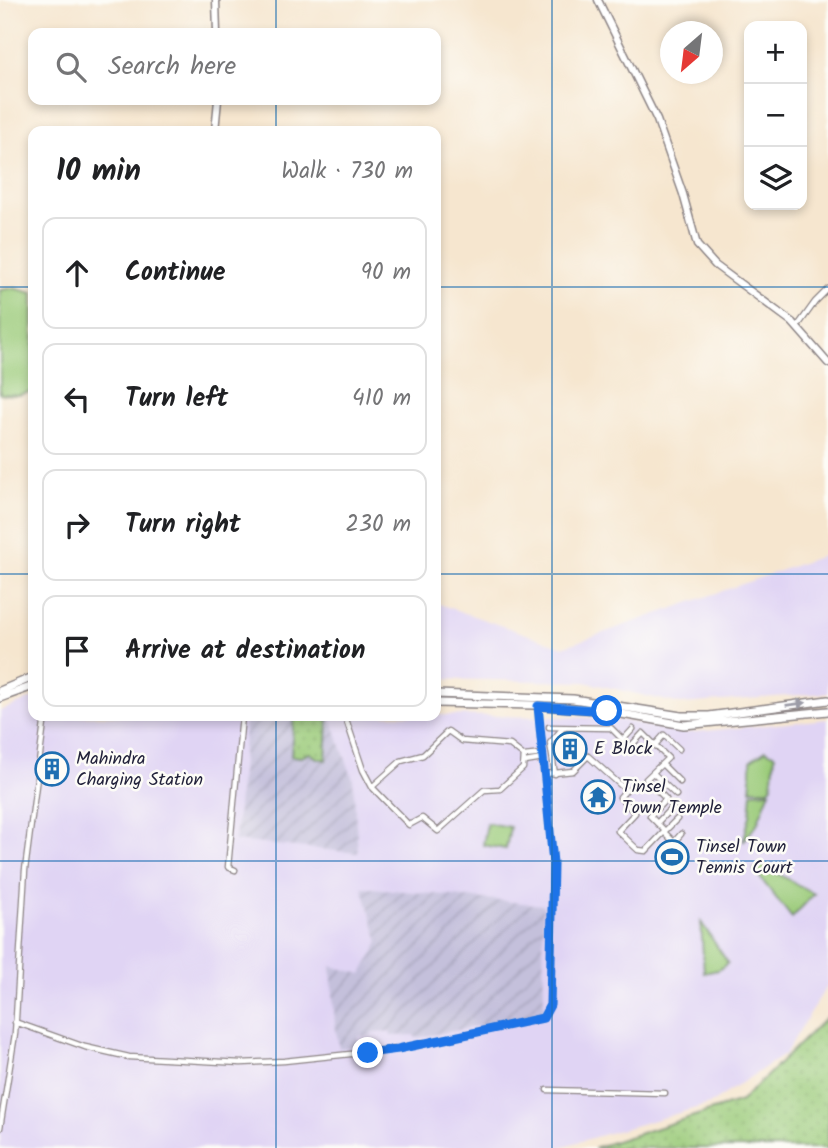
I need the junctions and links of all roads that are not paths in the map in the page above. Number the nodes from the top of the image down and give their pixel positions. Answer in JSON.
{"nodes":[{"id":1,"x":216,"y":0,"type":"edge"},
{"id":2,"x":598,"y":0,"type":"edge"},
{"id":3,"x":217,"y":28,"type":"edge"},
{"id":4,"x":218,"y":105,"type":"edge"},
{"id":5,"x":215,"y":126,"type":"edge"},
{"id":6,"x":828,"y":289,"type":"edge"},
{"id":7,"x":797,"y":327,"type":"junction"},
{"id":8,"x":828,"y":363,"type":"edge"},
{"id":9,"x":28,"y":679,"type":"edge"},
{"id":10,"x":28,"y":688,"type":"edge"},
{"id":11,"x":0,"y":691,"type":"edge"},
{"id":12,"x":441,"y":694,"type":"edge"},
{"id":13,"x":0,"y":698,"type":"edge"},
{"id":14,"x":828,"y":700,"type":"edge"},
{"id":15,"x":538,"y":702,"type":"junction"},
{"id":16,"x":441,"y":703,"type":"edge"},
{"id":17,"x":828,"y":710,"type":"edge"},
{"id":18,"x":44,"y":721,"type":"edge"},
{"id":19,"x":242,"y":721,"type":"edge"},
{"id":20,"x":347,"y":721,"type":"edge"},
{"id":21,"x":564,"y":727,"type":"junction"},
{"id":22,"x":633,"y":729,"type":"dead end"},
{"id":23,"x":623,"y":740,"type":"junction"},
{"id":24,"x":550,"y":743,"type":"junction"},
{"id":25,"x":655,"y":745,"type":"junction"},
{"id":26,"x":679,"y":750,"type":"dead end"},
{"id":27,"x":543,"y":757,"type":"junction"},
{"id":28,"x":524,"y":759,"type":"junction"},
{"id":29,"x":662,"y":764,"type":"junction"},
{"id":30,"x":653,"y":773,"type":"junction"},
{"id":31,"x":545,"y":774,"type":"junction"},
{"id":32,"x":555,"y":774,"type":"junction"},
{"id":33,"x":680,"y":782,"type":"dead end"},
{"id":34,"x":372,"y":787,"type":"junction"},
{"id":35,"x":676,"y":795,"type":"dead end"},
{"id":36,"x":674,"y":805,"type":"dead end"},
{"id":37,"x":677,"y":819,"type":"dead end"},
{"id":38,"x":657,"y":823,"type":"junction"},
{"id":39,"x":664,"y":832,"type":"junction"},
{"id":40,"x":681,"y":834,"type":"dead end"},
{"id":41,"x":236,"y":870,"type":"dead end"},
{"id":42,"x":15,"y":1022,"type":"junction"},
{"id":43,"x":547,"y":1090,"type":"dead end"},
{"id":44,"x":626,"y":1091,"type":"junction"},
{"id":45,"x":665,"y":1093,"type":"dead end"},
{"id":46,"x":626,"y":1101,"type":"dead end"},
{"id":47,"x":0,"y":1128,"type":"edge"}],
"edges":[{"from":1,"to":3,"type":"street"},
{"from":2,"to":7,"type":"street"},
{"from":4,"to":5,"type":"street"},
{"from":6,"to":7,"type":"street"},
{"from":7,"to":8,"type":"street"},
{"from":9,"to":11,"type":"main road"},
{"from":10,"to":13,"type":"main road"},
{"from":12,"to":15,"type":"main road"},
{"from":15,"to":14,"type":"main road","one_way":true},
{"from":15,"to":16,"type":"main road"},
{"from":15,"to":17,"type":"main road"},
{"from":15,"to":27,"type":"street"},
{"from":18,"to":42,"type":"street"},
{"from":19,"to":41,"type":"street"},
{"from":20,"to":34,"type":"street"},
{"from":21,"to":23,"type":"street"},
{"from":21,"to":24,"type":"street"},
{"from":21,"to":24,"type":"street"},
{"from":22,"to":23,"type":"street"},
{"from":23,"to":25,"type":"street"},
{"from":24,"to":32,"type":"street"},
{"from":25,"to":26,"type":"street"},
{"from":25,"to":29,"type":"street"},
{"from":27,"to":28,"type":"street"},
{"from":27,"to":31,"type":"street"},
{"from":28,"to":34,"type":"street"},
{"from":28,"to":34,"type":"street"},
{"from":29,"to":30,"type":"street"},
{"from":29,"to":33,"type":"street"},
{"from":30,"to":35,"type":"street"},
{"from":30,"to":38,"type":"street"},
{"from":31,"to":32,"type":"street"},
{"from":31,"to":42,"type":"street"},
{"from":32,"to":39,"type":"street"},
{"from":36,"to":38,"type":"street"},
{"from":37,"to":39,"type":"street"},
{"from":38,"to":39,"type":"street"},
{"from":39,"to":40,"type":"street"},
{"from":42,"to":47,"type":"street"},
{"from":43,"to":44,"type":"street"},
{"from":44,"to":45,"type":"street"},
{"from":44,"to":46,"type":"street"}]}
